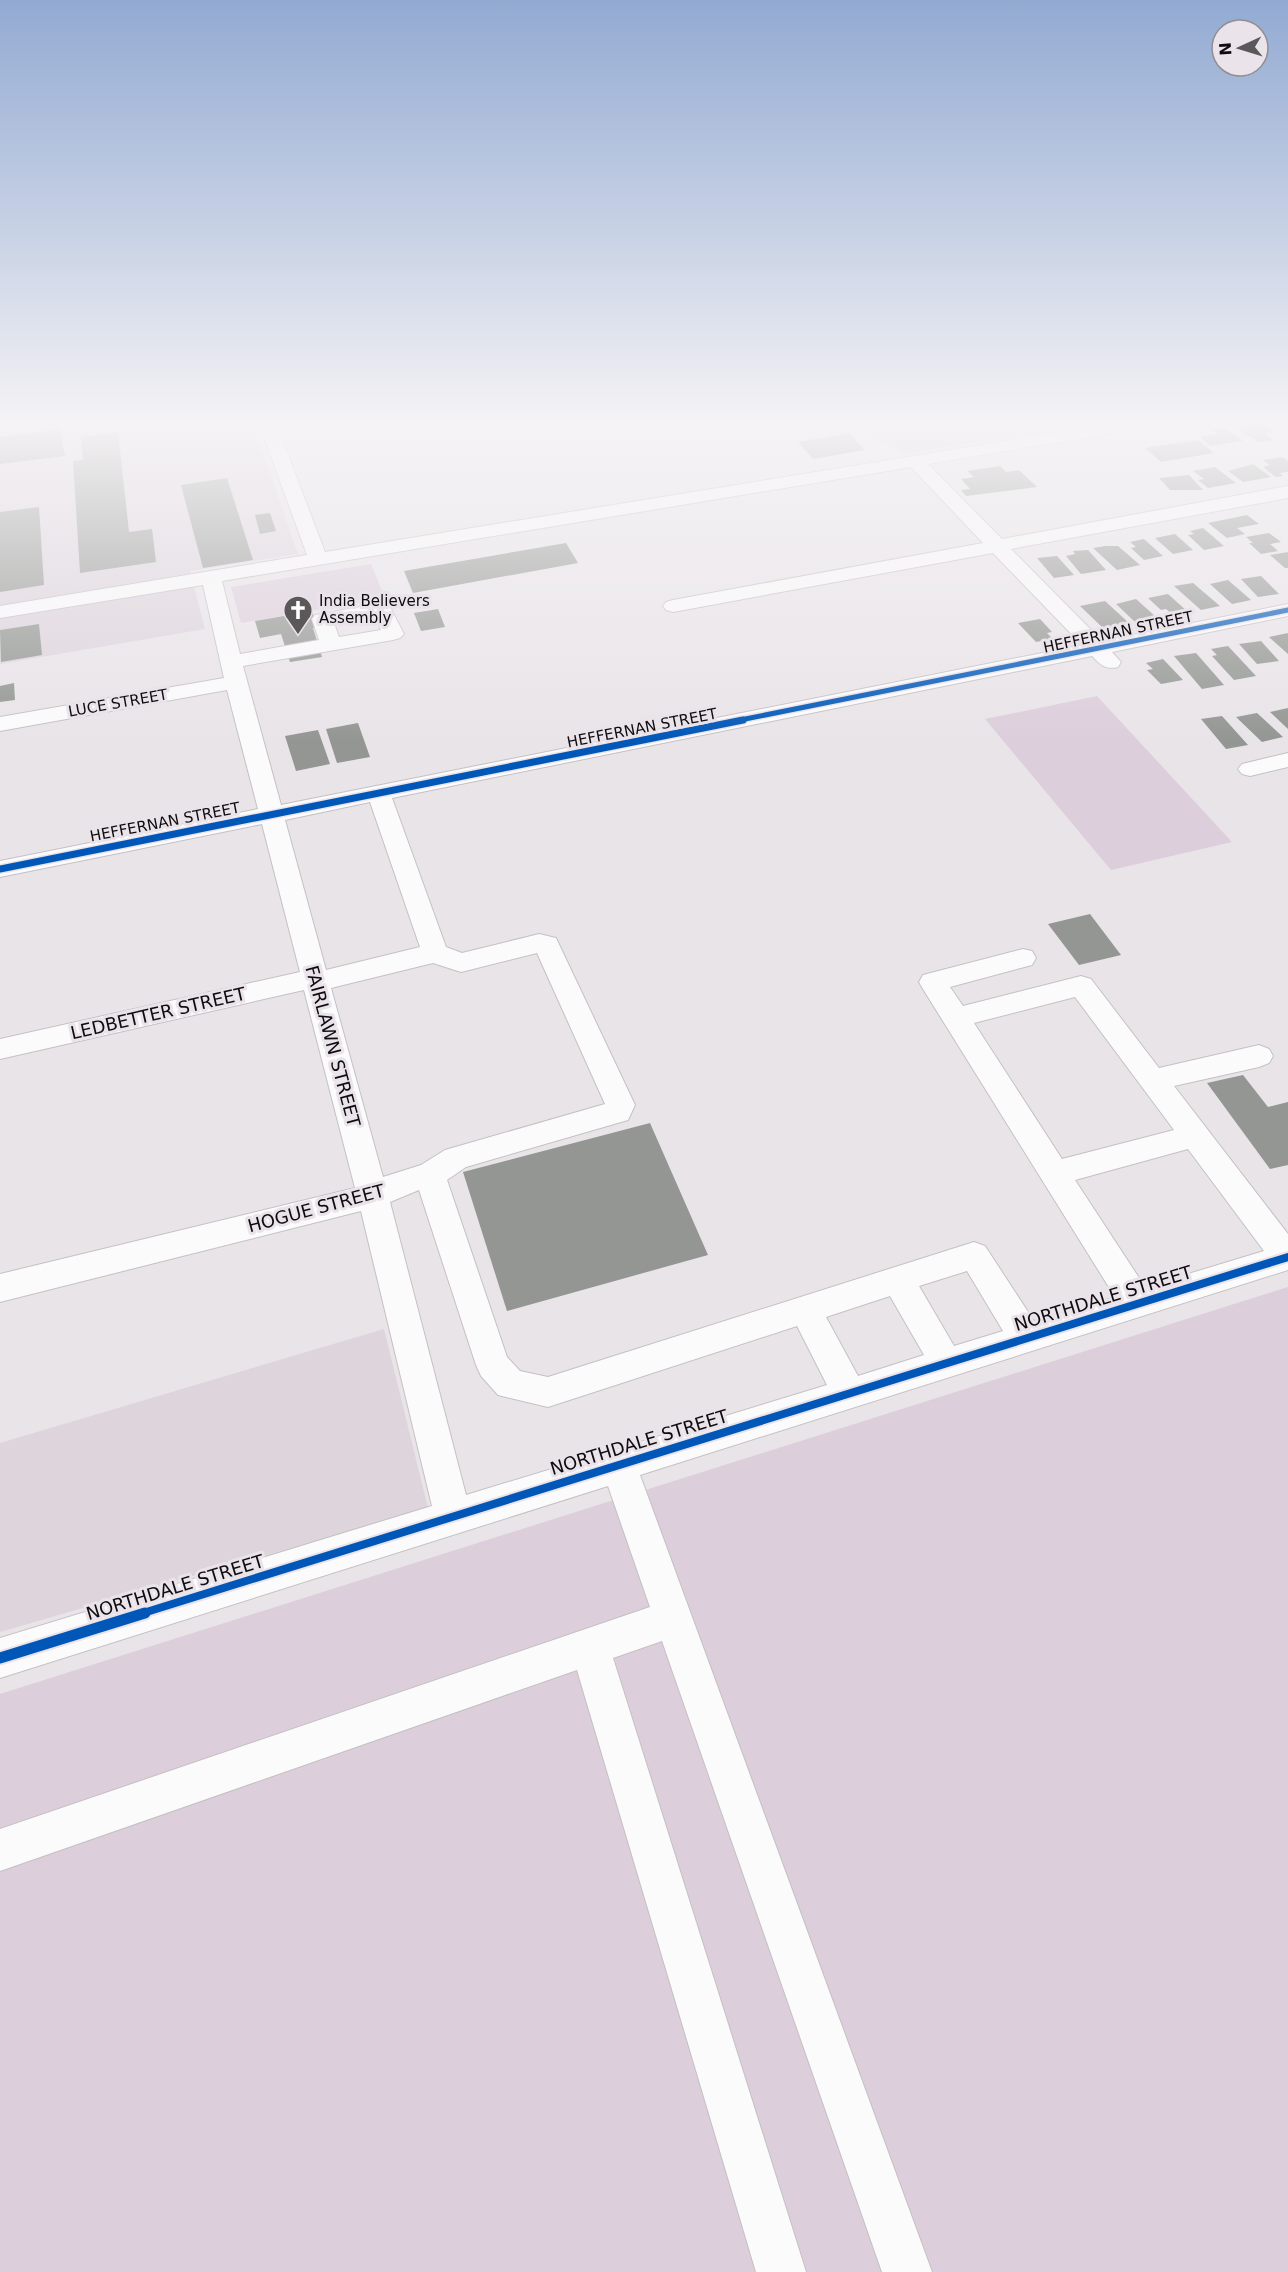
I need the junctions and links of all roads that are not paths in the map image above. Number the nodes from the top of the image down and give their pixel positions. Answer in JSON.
{"nodes":[{"id":1,"x":307,"y":529,"type":"edge"},
{"id":2,"x":499,"y":529,"type":"edge"},
{"id":3,"x":982,"y":529,"type":"edge"},
{"id":4,"x":1088,"y":529,"type":"edge"},
{"id":5,"x":999,"y":546,"type":"junction"},
{"id":6,"x":318,"y":559,"type":"junction"},
{"id":7,"x":211,"y":577,"type":"junction"},
{"id":8,"x":673,"y":606,"type":"dead end"},
{"id":9,"x":1288,"y":610,"type":"edge"},
{"id":10,"x":0,"y":612,"type":"edge"},
{"id":11,"x":331,"y":645,"type":"dead end"},
{"id":12,"x":1105,"y":657,"type":"junction"},
{"id":13,"x":234,"y":672,"type":"junction"},
{"id":14,"x":0,"y":724,"type":"edge"},
{"id":15,"x":1288,"y":760,"type":"edge"},
{"id":16,"x":1250,"y":769,"type":"dead end"},
{"id":17,"x":379,"y":794,"type":"junction"},
{"id":18,"x":273,"y":815,"type":"junction"},
{"id":19,"x":0,"y":869,"type":"edge"},
{"id":20,"x":435,"y":953,"type":"junction"},
{"id":21,"x":1023,"y":958,"type":"dead end"},
{"id":22,"x":316,"y":980,"type":"junction"},
{"id":23,"x":956,"y":1018,"type":"junction"},
{"id":24,"x":0,"y":1049,"type":"edge"},
{"id":25,"x":1259,"y":1056,"type":"dead end"},
{"id":26,"x":1153,"y":1080,"type":"junction"},
{"id":27,"x":1195,"y":1136,"type":"junction"},
{"id":28,"x":1056,"y":1173,"type":"junction"},
{"id":29,"x":430,"y":1175,"type":"junction"},
{"id":30,"x":373,"y":1196,"type":"junction"},
{"id":31,"x":1287,"y":1257,"type":"edge"},
{"id":32,"x":898,"y":1279,"type":"junction"},
{"id":33,"x":0,"y":1288,"type":"edge"},
{"id":34,"x":1137,"y":1303,"type":"junction"},
{"id":35,"x":805,"y":1309,"type":"junction"},
{"id":36,"x":1026,"y":1338,"type":"junction"},
{"id":37,"x":946,"y":1363,"type":"junction"},
{"id":38,"x":849,"y":1393,"type":"junction"},
{"id":39,"x":618,"y":1464,"type":"junction"},
{"id":40,"x":453,"y":1515,"type":"junction"},
{"id":41,"x":673,"y":1618,"type":"junction"},
{"id":42,"x":590,"y":1647,"type":"junction"},
{"id":43,"x":0,"y":1658,"type":"edge"},
{"id":44,"x":0,"y":1850,"type":"edge"},
{"id":45,"x":781,"y":2272,"type":"edge"},
{"id":46,"x":907,"y":2272,"type":"edge"}],
"edges":[{"from":1,"to":6,"type":"street"},
{"from":2,"to":6,"type":"street"},
{"from":3,"to":5,"type":"street"},
{"from":4,"to":5,"type":"street"},
{"from":5,"to":8,"type":"street"},
{"from":5,"to":12,"type":"street"},
{"from":6,"to":7,"type":"street"},
{"from":7,"to":10,"type":"street"},
{"from":7,"to":13,"type":"street","name":"FAIRLAWN STREET"},
{"from":9,"to":12,"type":"street","name":"HEFFERNAN STREET"},
{"from":11,"to":13,"type":"street","name":"LUCE STREET"},
{"from":12,"to":17,"type":"street","name":"HEFFERNAN STREET"},
{"from":13,"to":14,"type":"street","name":"LUCE STREET"},
{"from":13,"to":18,"type":"street","name":"FAIRLAWN STREET"},
{"from":15,"to":16,"type":"street"},
{"from":17,"to":18,"type":"street","name":"HEFFERNAN STREET"},
{"from":17,"to":20,"type":"street"},
{"from":18,"to":19,"type":"street","name":"HEFFERNAN STREET"},
{"from":18,"to":22,"type":"street","name":"FAIRLAWN STREET"},
{"from":20,"to":22,"type":"street","name":"LEDBETTER STREET"},
{"from":20,"to":29,"type":"street","name":"HOGUE STREET"},
{"from":21,"to":23,"type":"street"},
{"from":22,"to":24,"type":"street","name":"LEDBETTER STREET"},
{"from":22,"to":30,"type":"street","name":"FAIRLAWN STREET"},
{"from":23,"to":26,"type":"street"},
{"from":23,"to":28,"type":"street"},
{"from":25,"to":26,"type":"street"},
{"from":26,"to":27,"type":"street"},
{"from":27,"to":28,"type":"street"},
{"from":27,"to":31,"type":"street"},
{"from":28,"to":34,"type":"street"},
{"from":29,"to":30,"type":"street","name":"HOGUE STREET"},
{"from":29,"to":35,"type":"street"},
{"from":30,"to":33,"type":"street","name":"HOGUE STREET"},
{"from":30,"to":40,"type":"street","name":"FAIRLAWN STREET"},
{"from":31,"to":34,"type":"street","name":"NORTHDALE STREET"},
{"from":32,"to":35,"type":"street"},
{"from":32,"to":36,"type":"street"},
{"from":32,"to":37,"type":"street"},
{"from":34,"to":36,"type":"street","name":"NORTHDALE STREET"},
{"from":35,"to":38,"type":"street"},
{"from":36,"to":37,"type":"street","name":"NORTHDALE STREET"},
{"from":37,"to":38,"type":"street","name":"NORTHDALE STREET"},
{"from":38,"to":39,"type":"street","name":"NORTHDALE STREET"},
{"from":39,"to":40,"type":"street","name":"NORTHDALE STREET"},
{"from":39,"to":41,"type":"street"},
{"from":40,"to":43,"type":"street","name":"NORTHDALE STREET"},
{"from":41,"to":42,"type":"street"},
{"from":41,"to":46,"type":"street"},
{"from":42,"to":44,"type":"street"},
{"from":42,"to":45,"type":"street"}]}
